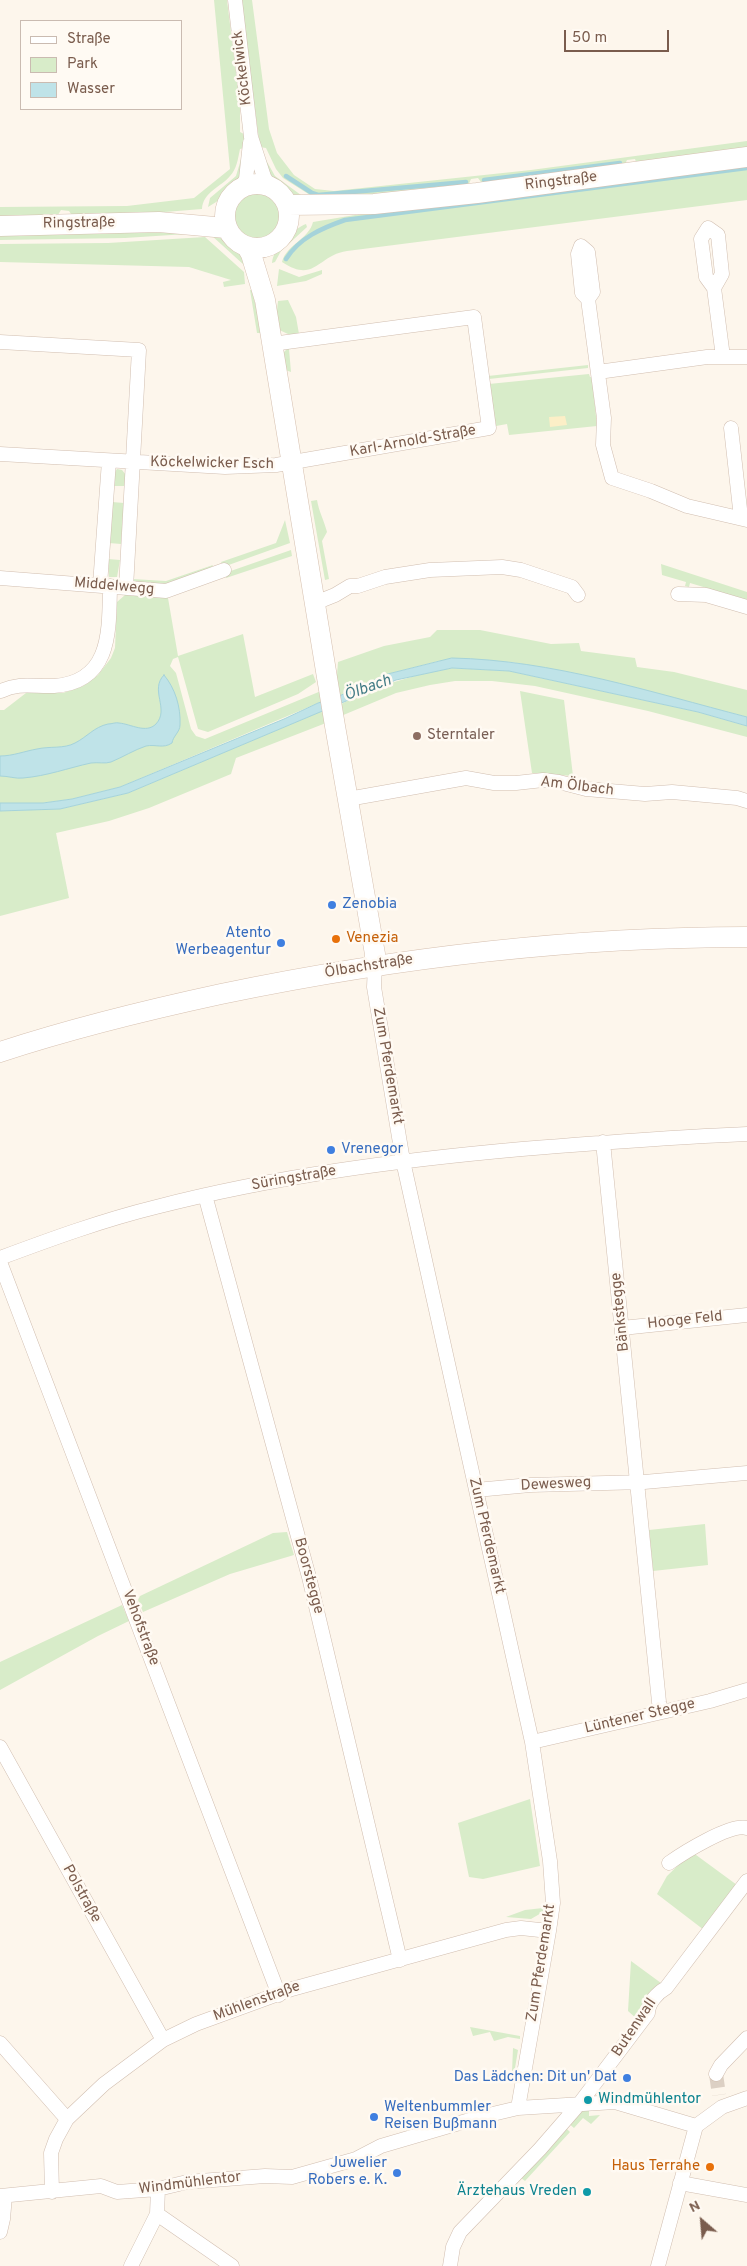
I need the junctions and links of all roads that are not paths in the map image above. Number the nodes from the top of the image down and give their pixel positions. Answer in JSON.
{"nodes":[{"id":1,"x":235,"y":0,"type":"edge"},
{"id":2,"x":251,"y":137,"type":"junction"},
{"id":3,"x":747,"y":157,"type":"edge"},
{"id":4,"x":269,"y":186,"type":"junction"},
{"id":5,"x":242,"y":187,"type":"junction"},
{"id":6,"x":226,"y":204,"type":"junction"},
{"id":7,"x":374,"y":204,"type":"junction"},
{"id":8,"x":288,"y":205,"type":"junction"},
{"id":9,"x":159,"y":222,"type":"junction"},
{"id":10,"x":0,"y":226,"type":"edge"},
{"id":11,"x":288,"y":226,"type":"junction"},
{"id":12,"x":226,"y":228,"type":"junction"},
{"id":13,"x":708,"y":228,"type":"dead end"},
{"id":14,"x":270,"y":246,"type":"junction"},
{"id":15,"x":247,"y":247,"type":"junction"},
{"id":16,"x":588,"y":299,"type":"dead end"},
{"id":17,"x":265,"y":300,"type":"junction"},
{"id":18,"x":0,"y":342,"type":"edge"},
{"id":19,"x":272,"y":344,"type":"junction"},
{"id":20,"x":723,"y":357,"type":"junction"},
{"id":21,"x":747,"y":358,"type":"edge"},
{"id":22,"x":598,"y":372,"type":"junction"},
{"id":23,"x":731,"y":428,"type":"dead end"},
{"id":24,"x":0,"y":454,"type":"edge"},
{"id":25,"x":109,"y":461,"type":"junction"},
{"id":26,"x":133,"y":463,"type":"junction"},
{"id":27,"x":291,"y":464,"type":"junction"},
{"id":28,"x":744,"y":519,"type":"edge"},
{"id":29,"x":224,"y":570,"type":"dead end"},
{"id":30,"x":0,"y":578,"type":"edge"},
{"id":31,"x":105,"y":586,"type":"junction"},
{"id":32,"x":126,"y":588,"type":"junction"},
{"id":33,"x":678,"y":594,"type":"dead end"},
{"id":34,"x":578,"y":595,"type":"dead end"},
{"id":35,"x":315,"y":603,"type":"junction"},
{"id":36,"x":747,"y":607,"type":"edge"},
{"id":37,"x":1,"y":691,"type":"edge"},
{"id":38,"x":348,"y":799,"type":"junction"},
{"id":39,"x":747,"y":801,"type":"edge"},
{"id":40,"x":747,"y":937,"type":"edge"},
{"id":41,"x":375,"y":965,"type":"junction"},
{"id":42,"x":0,"y":1052,"type":"edge"},
{"id":43,"x":747,"y":1134,"type":"edge"},
{"id":44,"x":603,"y":1142,"type":"junction"},
{"id":45,"x":403,"y":1161,"type":"junction"},
{"id":46,"x":205,"y":1195,"type":"junction"},
{"id":47,"x":0,"y":1260,"type":"edge"},
{"id":48,"x":747,"y":1315,"type":"edge"},
{"id":49,"x":622,"y":1328,"type":"junction"},
{"id":50,"x":747,"y":1473,"type":"edge"},
{"id":51,"x":637,"y":1482,"type":"junction"},
{"id":52,"x":476,"y":1490,"type":"junction"},
{"id":53,"x":747,"y":1690,"type":"edge"},
{"id":54,"x":661,"y":1712,"type":"junction"},
{"id":55,"x":532,"y":1742,"type":"junction"},
{"id":56,"x":0,"y":1748,"type":"edge"},
{"id":57,"x":747,"y":1828,"type":"edge"},
{"id":58,"x":669,"y":1863,"type":"dead end"},
{"id":59,"x":747,"y":1881,"type":"edge"},
{"id":60,"x":549,"y":1931,"type":"junction"},
{"id":61,"x":400,"y":1960,"type":"junction"},
{"id":62,"x":279,"y":1995,"type":"junction"},
{"id":63,"x":747,"y":2038,"type":"edge"},
{"id":64,"x":163,"y":2040,"type":"junction"},
{"id":65,"x":0,"y":2043,"type":"edge"},
{"id":66,"x":716,"y":2074,"type":"dead end"},
{"id":67,"x":747,"y":2098,"type":"edge"},
{"id":68,"x":580,"y":2103,"type":"junction"},
{"id":69,"x":518,"y":2108,"type":"junction"},
{"id":70,"x":67,"y":2119,"type":"junction"},
{"id":71,"x":696,"y":2126,"type":"junction"},
{"id":72,"x":680,"y":2183,"type":"junction"},
{"id":73,"x":158,"y":2189,"type":"junction"},
{"id":74,"x":52,"y":2192,"type":"junction"},
{"id":75,"x":747,"y":2195,"type":"edge"},
{"id":76,"x":2,"y":2196,"type":"edge"},
{"id":77,"x":157,"y":2214,"type":"junction"},
{"id":78,"x":0,"y":2232,"type":"edge"},
{"id":79,"x":131,"y":2266,"type":"edge"},
{"id":80,"x":232,"y":2266,"type":"edge"},
{"id":81,"x":450,"y":2266,"type":"edge"},
{"id":82,"x":658,"y":2266,"type":"edge"}],
"edges":[{"from":1,"to":2,"type":"street","name":"Köckelwick"},
{"from":2,"to":4,"type":"street","name":"Köckelwick"},
{"from":2,"to":5,"type":"street","name":"Köckelwick"},
{"from":3,"to":7,"type":"street","name":"Ringstraße"},
{"from":4,"to":5,"type":"street"},
{"from":4,"to":8,"type":"street"},
{"from":5,"to":6,"type":"street"},
{"from":6,"to":9,"type":"street","name":"Ringstraße"},
{"from":6,"to":12,"type":"street"},
{"from":7,"to":8,"type":"street","name":"Ringstraße"},
{"from":7,"to":11,"type":"street","name":"Ringstraße"},
{"from":8,"to":11,"type":"street"},
{"from":9,"to":10,"type":"street","name":"Ringstraße"},
{"from":9,"to":12,"type":"street","name":"Ringstraße"},
{"from":11,"to":14,"type":"street"},
{"from":12,"to":15,"type":"street"},
{"from":13,"to":20,"type":"street"},
{"from":14,"to":15,"type":"street"},
{"from":14,"to":17,"type":"street"},
{"from":15,"to":17,"type":"street"},
{"from":16,"to":22,"type":"street"},
{"from":17,"to":19,"type":"street"},
{"from":18,"to":26,"type":"street","name":"Köckelwicker Esch"},
{"from":19,"to":27,"type":"street"},
{"from":19,"to":27,"type":"street","name":"Karl-Arnold-Straße"},
{"from":20,"to":21,"type":"street"},
{"from":20,"to":22,"type":"street"},
{"from":22,"to":28,"type":"street"},
{"from":23,"to":28,"type":"street"},
{"from":24,"to":25,"type":"street","name":"Köckelwicker Esch"},
{"from":25,"to":26,"type":"street","name":"Köckelwicker Esch"},
{"from":25,"to":31,"type":"street"},
{"from":26,"to":27,"type":"street","name":"Köckelwicker Esch"},
{"from":26,"to":32,"type":"street","name":"Köckelwicker Esch"},
{"from":27,"to":35,"type":"street"},
{"from":29,"to":32,"type":"street","name":"Middelwegg"},
{"from":30,"to":31,"type":"street","name":"Middelwegg"},
{"from":31,"to":32,"type":"street","name":"Middelwegg"},
{"from":31,"to":37,"type":"street"},
{"from":33,"to":36,"type":"street"},
{"from":34,"to":35,"type":"street"},
{"from":35,"to":38,"type":"street"},
{"from":38,"to":39,"type":"street","name":"Am Ölbach"},
{"from":38,"to":41,"type":"street"},
{"from":40,"to":41,"type":"street","name":"Ölbachstraße"},
{"from":41,"to":42,"type":"street","name":"Ölbachstraße"},
{"from":41,"to":45,"type":"street","name":"Zum Pferdemarkt"},
{"from":43,"to":44,"type":"street","name":"Süringstraße"},
{"from":44,"to":45,"type":"street","name":"Süringstraße"},
{"from":44,"to":49,"type":"street","name":"Bänkstegge"},
{"from":45,"to":46,"type":"street","name":"Süringstraße"},
{"from":45,"to":52,"type":"street","name":"Zum Pferdemarkt"},
{"from":46,"to":47,"type":"street","name":"Süringstraße"},
{"from":46,"to":61,"type":"street","name":"Boorstegge"},
{"from":47,"to":62,"type":"street","name":"Vehofstraße"},
{"from":48,"to":49,"type":"street","name":"Hooge Feld"},
{"from":49,"to":51,"type":"street","name":"Bänkstegge"},
{"from":50,"to":51,"type":"street"},
{"from":51,"to":52,"type":"street","name":"Dewesweg"},
{"from":51,"to":54,"type":"street","name":"Bänkstegge"},
{"from":52,"to":55,"type":"street","name":"Zum Pferdemarkt"},
{"from":53,"to":54,"type":"street","name":"Lüntener Stegge"},
{"from":54,"to":55,"type":"street","name":"Lüntener Stegge"},
{"from":55,"to":60,"type":"street","name":"Zum Pferdemarkt"},
{"from":56,"to":64,"type":"street","name":"Polstraße"},
{"from":57,"to":58,"type":"street"},
{"from":59,"to":68,"type":"street","name":"Butenwall"},
{"from":60,"to":61,"type":"street","name":"Mühlenstraße"},
{"from":60,"to":69,"type":"street","name":"Zum Pferdemarkt"},
{"from":61,"to":62,"type":"street","name":"Mühlenstraße"},
{"from":62,"to":64,"type":"street","name":"Mühlenstraße"},
{"from":63,"to":66,"type":"street"},
{"from":64,"to":70,"type":"street","name":"Mühlenstraße"},
{"from":65,"to":70,"type":"street"},
{"from":67,"to":71,"type":"street"},
{"from":68,"to":69,"type":"street","name":"Windmühlentor"},
{"from":68,"to":71,"type":"street","name":"Windmühlentor"},
{"from":68,"to":81,"type":"street","name":"Butenwall"},
{"from":69,"to":73,"type":"street","name":"Windmühlentor"},
{"from":70,"to":74,"type":"street","name":"Mühlenstraße"},
{"from":71,"to":72,"type":"street"},
{"from":72,"to":75,"type":"street"},
{"from":72,"to":82,"type":"street"},
{"from":73,"to":74,"type":"street","name":"Windmühlentor"},
{"from":73,"to":77,"type":"street"},
{"from":74,"to":76,"type":"street","name":"Windmühlentor"},
{"from":76,"to":78,"type":"street"},
{"from":77,"to":79,"type":"street"},
{"from":77,"to":80,"type":"street"}]}
